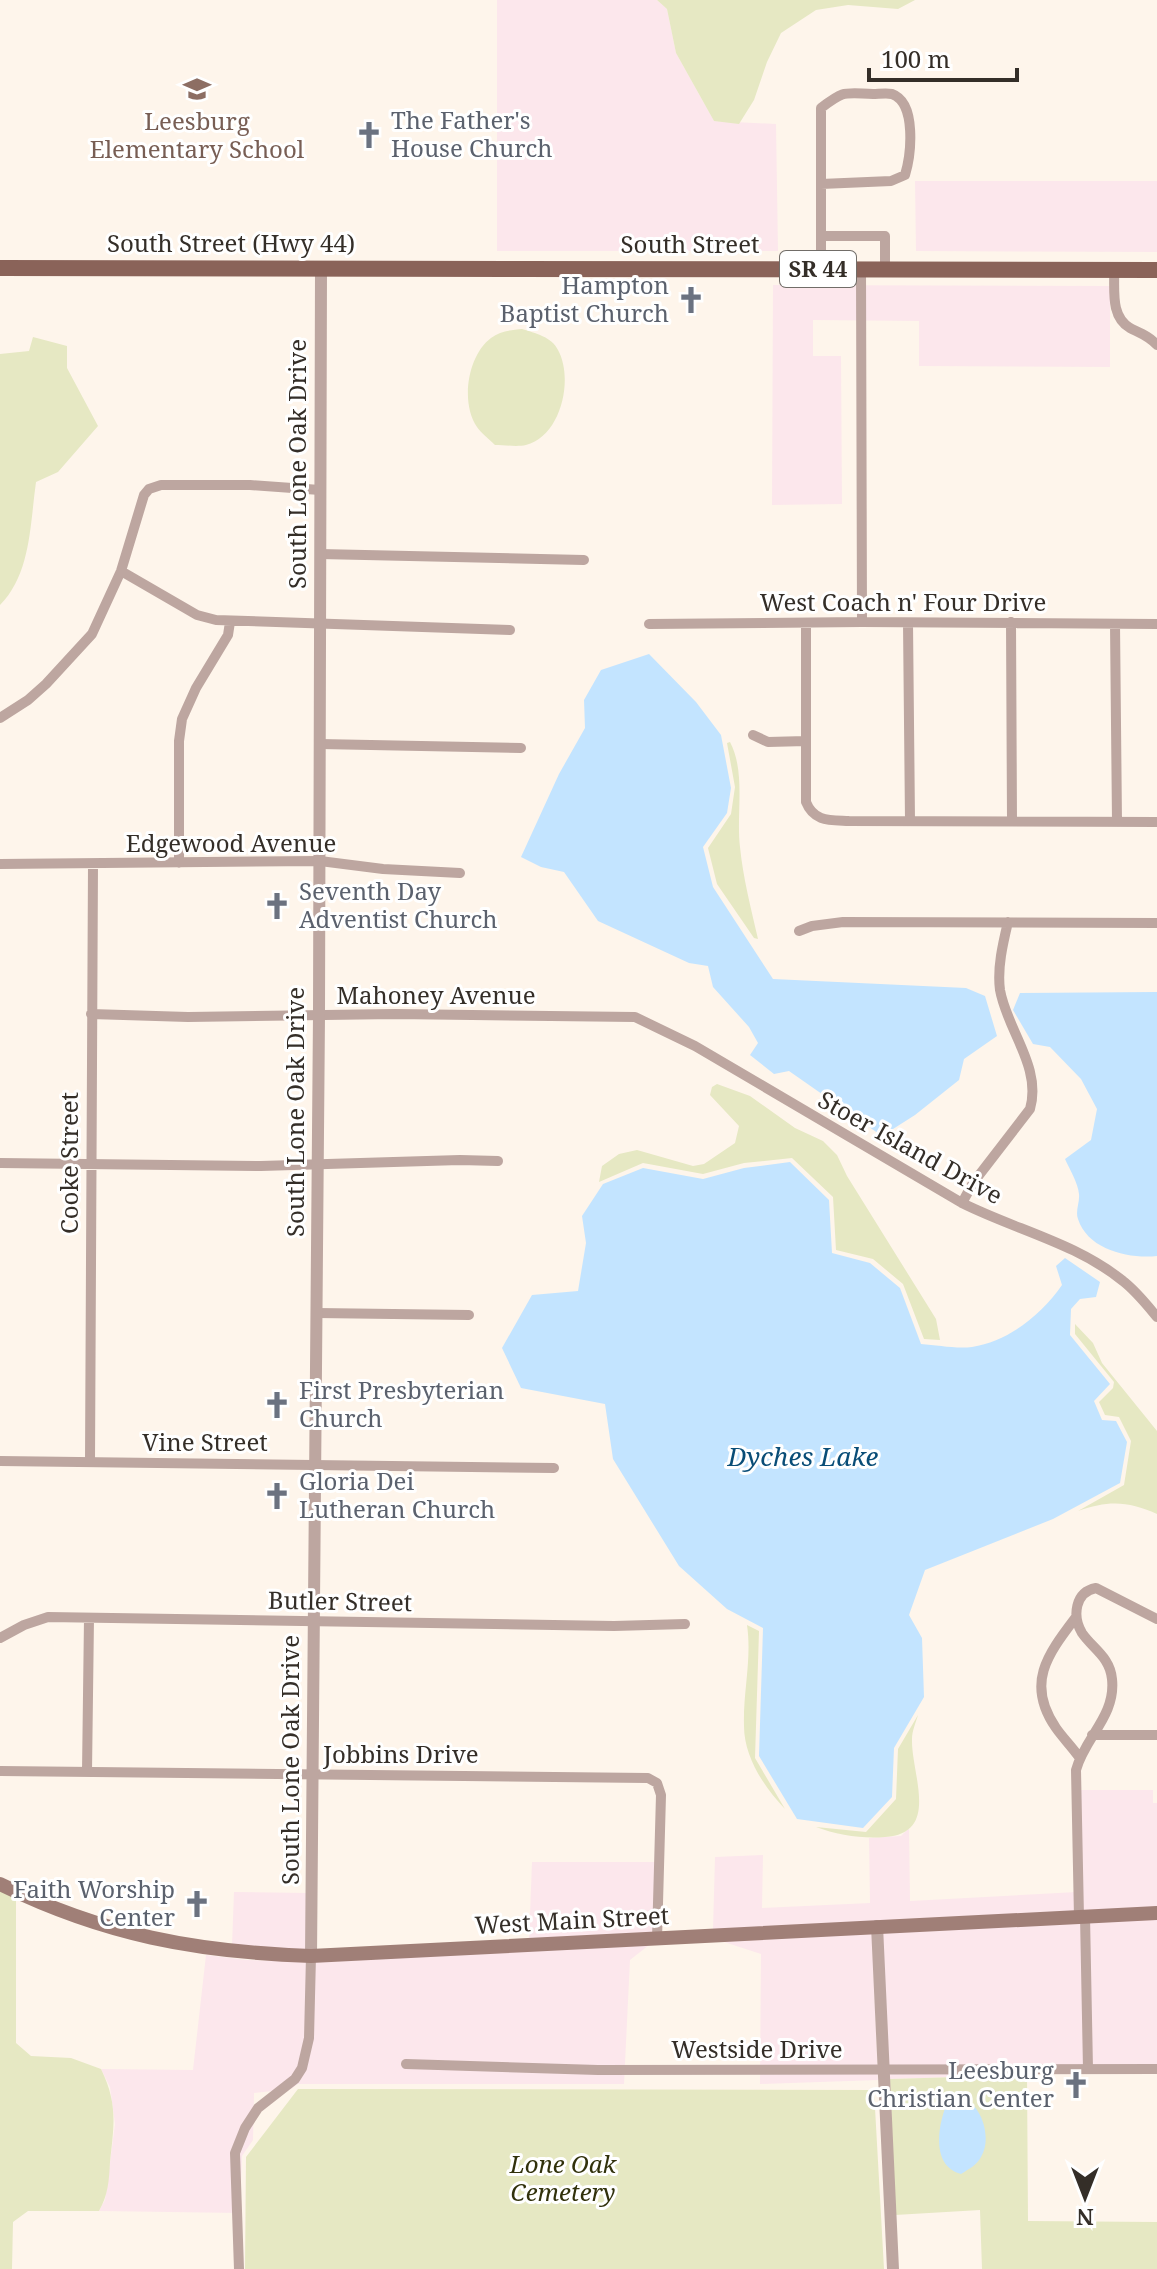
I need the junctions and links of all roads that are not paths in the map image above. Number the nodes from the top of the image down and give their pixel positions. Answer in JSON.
{"nodes":[{"id":1,"x":821,"y":184,"type":"junction"},
{"id":2,"x":821,"y":236,"type":"junction"},
{"id":3,"x":0,"y":268,"type":"edge"},
{"id":4,"x":321,"y":269,"type":"junction"},
{"id":5,"x":462,"y":269,"type":"joint"},
{"id":6,"x":821,"y":269,"type":"junction"},
{"id":7,"x":861,"y":269,"type":"junction"},
{"id":8,"x":885,"y":269,"type":"junction"},
{"id":9,"x":1114,"y":270,"type":"junction"},
{"id":10,"x":1157,"y":270,"type":"edge"},
{"id":11,"x":1157,"y":345,"type":"edge"},
{"id":12,"x":320,"y":490,"type":"junction"},
{"id":13,"x":320,"y":554,"type":"junction"},
{"id":14,"x":584,"y":560,"type":"dead end"},
{"id":15,"x":121,"y":571,"type":"junction"},
{"id":16,"x":230,"y":622,"type":"junction"},
{"id":17,"x":862,"y":622,"type":"junction"},
{"id":18,"x":1011,"y":622,"type":"junction"},
{"id":19,"x":806,"y":623,"type":"junction"},
{"id":20,"x":908,"y":623,"type":"junction"},
{"id":21,"x":320,"y":624,"type":"junction"},
{"id":22,"x":649,"y":624,"type":"dead end"},
{"id":23,"x":1115,"y":624,"type":"junction"},
{"id":24,"x":1157,"y":624,"type":"edge"},
{"id":25,"x":510,"y":630,"type":"dead end"},
{"id":26,"x":0,"y":718,"type":"edge"},
{"id":27,"x":753,"y":735,"type":"dead end"},
{"id":28,"x":806,"y":741,"type":"junction"},
{"id":29,"x":320,"y":744,"type":"junction"},
{"id":30,"x":521,"y":748,"type":"dead end"},
{"id":31,"x":910,"y":821,"type":"junction"},
{"id":32,"x":1012,"y":821,"type":"junction"},
{"id":33,"x":1117,"y":822,"type":"junction"},
{"id":34,"x":1157,"y":822,"type":"edge"},
{"id":35,"x":320,"y":861,"type":"junction"},
{"id":36,"x":179,"y":863,"type":"junction"},
{"id":37,"x":0,"y":864,"type":"edge"},
{"id":38,"x":93,"y":864,"type":"junction"},
{"id":39,"x":460,"y":873,"type":"dead end"},
{"id":40,"x":1008,"y":922,"type":"junction"},
{"id":41,"x":1157,"y":923,"type":"edge"},
{"id":42,"x":799,"y":931,"type":"dead end"},
{"id":43,"x":91,"y":1014,"type":"junction"},
{"id":44,"x":319,"y":1015,"type":"junction"},
{"id":45,"x":638,"y":1018,"type":"joint"},
{"id":46,"x":498,"y":1161,"type":"dead end"},
{"id":47,"x":0,"y":1163,"type":"edge"},
{"id":48,"x":91,"y":1164,"type":"junction"},
{"id":49,"x":318,"y":1164,"type":"junction"},
{"id":50,"x":962,"y":1203,"type":"junction"},
{"id":51,"x":317,"y":1313,"type":"junction"},
{"id":52,"x":469,"y":1315,"type":"dead end"},
{"id":53,"x":1157,"y":1317,"type":"edge"},
{"id":54,"x":0,"y":1461,"type":"edge"},
{"id":55,"x":90,"y":1462,"type":"junction"},
{"id":56,"x":315,"y":1464,"type":"junction"},
{"id":57,"x":554,"y":1468,"type":"dead end"},
{"id":58,"x":1076,"y":1617,"type":"junction"},
{"id":59,"x":89,"y":1618,"type":"junction"},
{"id":60,"x":1157,"y":1619,"type":"edge"},
{"id":61,"x":314,"y":1621,"type":"junction"},
{"id":62,"x":685,"y":1624,"type":"dead end"},
{"id":63,"x":0,"y":1638,"type":"edge"},
{"id":64,"x":1092,"y":1735,"type":"junction"},
{"id":65,"x":1157,"y":1735,"type":"edge"},
{"id":66,"x":1079,"y":1757,"type":"junction"},
{"id":67,"x":0,"y":1771,"type":"edge"},
{"id":68,"x":87,"y":1772,"type":"junction"},
{"id":69,"x":313,"y":1775,"type":"junction"},
{"id":70,"x":0,"y":1884,"type":"edge"},
{"id":71,"x":1157,"y":1913,"type":"edge"},
{"id":72,"x":1082,"y":1916,"type":"junction"},
{"id":73,"x":877,"y":1926,"type":"junction"},
{"id":74,"x":657,"y":1939,"type":"junction"},
{"id":75,"x":311,"y":1956,"type":"junction"},
{"id":76,"x":406,"y":2064,"type":"dead end"},
{"id":77,"x":1088,"y":2069,"type":"junction"},
{"id":78,"x":1157,"y":2069,"type":"edge"},
{"id":79,"x":883,"y":2070,"type":"junction"},
{"id":80,"x":239,"y":2269,"type":"edge"},
{"id":81,"x":893,"y":2269,"type":"edge"}],
"edges":[{"from":1,"to":1,"type":"street"},
{"from":1,"to":2,"type":"street"},
{"from":2,"to":6,"type":"street"},
{"from":2,"to":8,"type":"street"},
{"from":3,"to":4,"type":"main road","name":"South Street (Hwy 44)","number":"SR 44"},
{"from":4,"to":5,"type":"main road","name":"South Street (Hwy 44)","number":"SR 44"},
{"from":4,"to":12,"type":"street","name":"South Lone Oak Drive"},
{"from":5,"to":6,"type":"main road","name":"South Street","number":"SR 44"},
{"from":6,"to":7,"type":"main road","name":"South Street","number":"SR 44"},
{"from":7,"to":8,"type":"main road","name":"South Street","number":"SR 44"},
{"from":7,"to":17,"type":"street"},
{"from":8,"to":9,"type":"main road","name":"South Street","number":"SR 44"},
{"from":9,"to":10,"type":"main road","name":"South Street","number":"SR 44"},
{"from":9,"to":11,"type":"street"},
{"from":12,"to":13,"type":"street","name":"South Lone Oak Drive"},
{"from":12,"to":15,"type":"street"},
{"from":13,"to":14,"type":"street"},
{"from":13,"to":21,"type":"street","name":"South Lone Oak Drive"},
{"from":15,"to":16,"type":"street"},
{"from":15,"to":26,"type":"street"},
{"from":16,"to":21,"type":"street"},
{"from":16,"to":36,"type":"street"},
{"from":17,"to":19,"type":"street","name":"West Coach n' Four Drive"},
{"from":17,"to":20,"type":"street","name":"West Coach n' Four Drive"},
{"from":18,"to":20,"type":"street","name":"West Coach n' Four Drive"},
{"from":18,"to":23,"type":"street","name":"West Coach n' Four Drive"},
{"from":18,"to":32,"type":"street"},
{"from":19,"to":22,"type":"street","name":"West Coach n' Four Drive"},
{"from":19,"to":28,"type":"street"},
{"from":20,"to":31,"type":"street"},
{"from":21,"to":25,"type":"street"},
{"from":21,"to":29,"type":"street","name":"South Lone Oak Drive"},
{"from":23,"to":24,"type":"street","name":"West Coach n' Four Drive"},
{"from":23,"to":33,"type":"street"},
{"from":27,"to":28,"type":"street"},
{"from":28,"to":31,"type":"street"},
{"from":29,"to":30,"type":"street"},
{"from":29,"to":35,"type":"street","name":"South Lone Oak Drive"},
{"from":31,"to":32,"type":"street"},
{"from":32,"to":33,"type":"street"},
{"from":33,"to":34,"type":"street"},
{"from":35,"to":36,"type":"street","name":"Edgewood Avenue"},
{"from":35,"to":39,"type":"street","name":"Edgewood Avenue"},
{"from":35,"to":44,"type":"street","name":"South Lone Oak Drive"},
{"from":36,"to":38,"type":"street","name":"Edgewood Avenue"},
{"from":37,"to":38,"type":"street","name":"Edgewood Avenue"},
{"from":38,"to":43,"type":"street","name":"Cooke Street"},
{"from":40,"to":41,"type":"street"},
{"from":40,"to":42,"type":"street"},
{"from":40,"to":50,"type":"street"},
{"from":43,"to":44,"type":"street","name":"Mahoney Avenue"},
{"from":43,"to":48,"type":"street","name":"Cooke Street"},
{"from":44,"to":45,"type":"street","name":"Mahoney Avenue"},
{"from":44,"to":49,"type":"street","name":"South Lone Oak Drive"},
{"from":45,"to":50,"type":"street","name":"Stoer Island Drive"},
{"from":46,"to":49,"type":"street"},
{"from":47,"to":48,"type":"street"},
{"from":48,"to":49,"type":"street"},
{"from":48,"to":55,"type":"street","name":"Cooke Street"},
{"from":49,"to":51,"type":"street","name":"South Lone Oak Drive"},
{"from":50,"to":53,"type":"street","name":"Stoer Island Drive"},
{"from":51,"to":52,"type":"street"},
{"from":51,"to":56,"type":"street","name":"South Lone Oak Drive"},
{"from":54,"to":55,"type":"street","name":"Vine Street"},
{"from":55,"to":56,"type":"street","name":"Vine Street"},
{"from":56,"to":57,"type":"street","name":"Vine Street"},
{"from":56,"to":61,"type":"street","name":"South Lone Oak Drive"},
{"from":58,"to":60,"type":"street"},
{"from":58,"to":64,"type":"street"},
{"from":58,"to":66,"type":"street"},
{"from":59,"to":61,"type":"street","name":"Butler Street"},
{"from":59,"to":63,"type":"street","name":"Butler Street"},
{"from":59,"to":68,"type":"street"},
{"from":61,"to":62,"type":"street","name":"Butler Street"},
{"from":61,"to":69,"type":"street","name":"South Lone Oak Drive"},
{"from":64,"to":65,"type":"street"},
{"from":64,"to":66,"type":"street"},
{"from":66,"to":72,"type":"street"},
{"from":67,"to":68,"type":"street","name":"Jobbins Drive"},
{"from":68,"to":69,"type":"street","name":"Jobbins Drive"},
{"from":69,"to":74,"type":"street","name":"Jobbins Drive"},
{"from":69,"to":75,"type":"street","name":"South Lone Oak Drive"},
{"from":70,"to":75,"type":"main road","name":"West Main Street"},
{"from":71,"to":72,"type":"main road","name":"West Main Street"},
{"from":72,"to":73,"type":"main road","name":"West Main Street"},
{"from":72,"to":77,"type":"street"},
{"from":73,"to":74,"type":"main road","name":"West Main Street"},
{"from":73,"to":79,"type":"street"},
{"from":74,"to":75,"type":"main road","name":"West Main Street"},
{"from":75,"to":80,"type":"street"},
{"from":76,"to":79,"type":"street","name":"Westside Drive"},
{"from":77,"to":78,"type":"street","name":"Westside Drive"},
{"from":77,"to":79,"type":"street","name":"Westside Drive"},
{"from":79,"to":81,"type":"street"}]}
